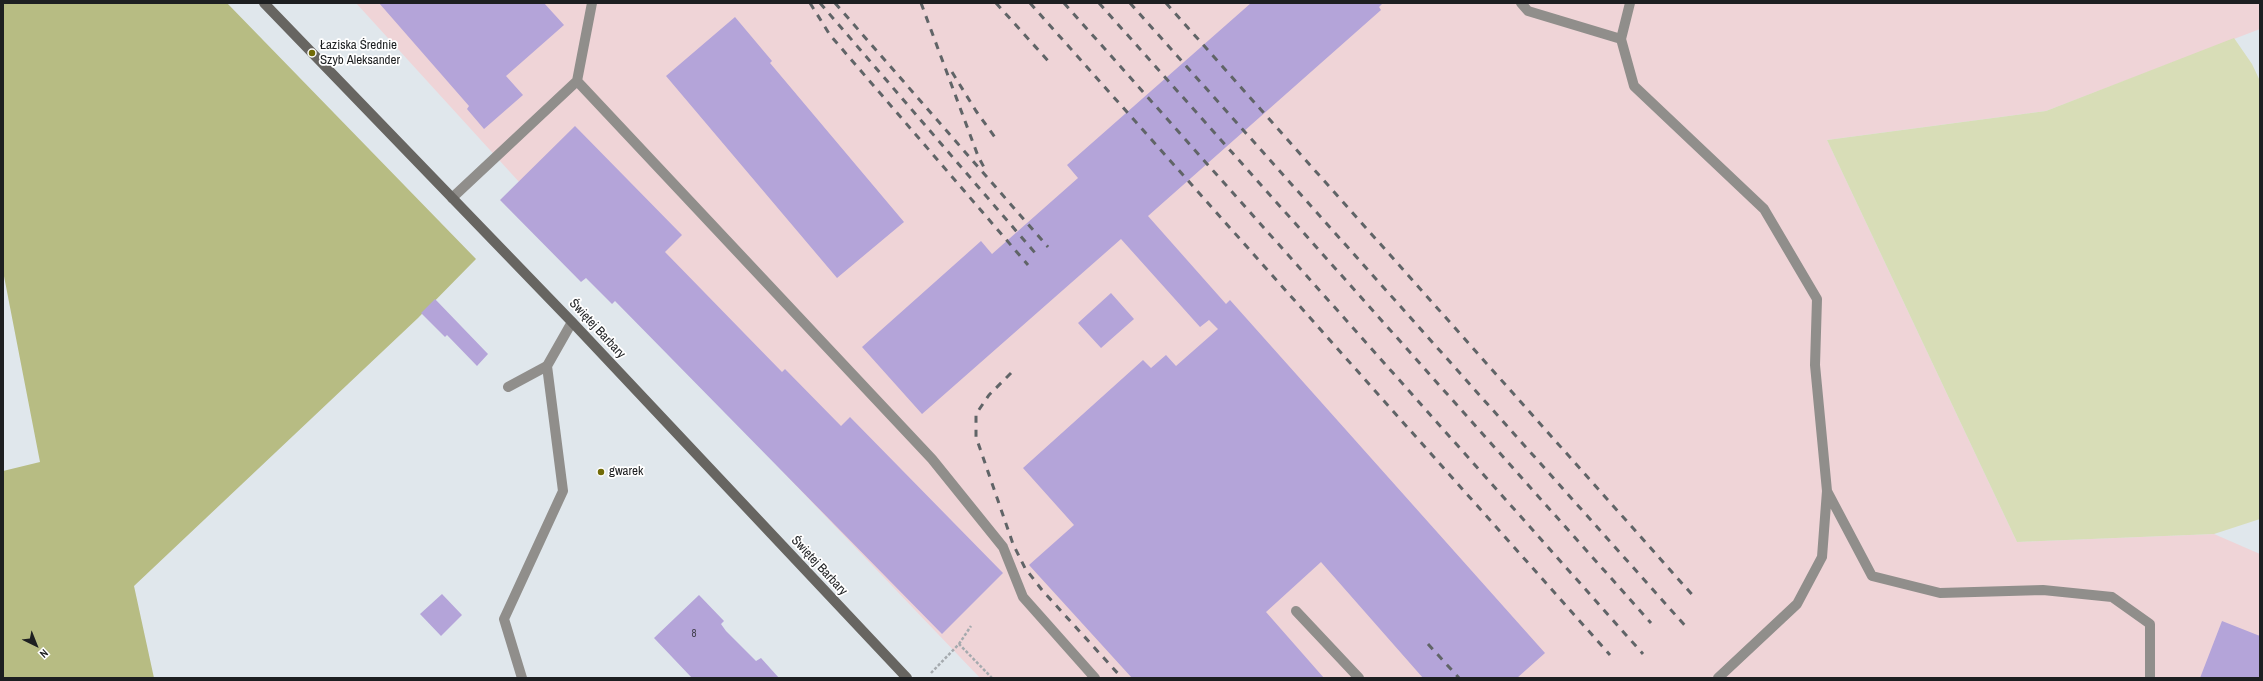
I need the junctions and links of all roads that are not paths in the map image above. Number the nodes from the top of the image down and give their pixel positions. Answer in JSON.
{"nodes":[{"id":1,"x":264,"y":3,"type":"edge"},
{"id":2,"x":592,"y":3,"type":"edge"},
{"id":3,"x":1521,"y":3,"type":"edge"},
{"id":4,"x":1630,"y":3,"type":"edge"},
{"id":5,"x":1621,"y":39,"type":"junction"},
{"id":6,"x":577,"y":81,"type":"junction"},
{"id":7,"x":452,"y":198,"type":"junction"},
{"id":8,"x":572,"y":322,"type":"junction"},
{"id":9,"x":547,"y":366,"type":"junction"},
{"id":10,"x":508,"y":387,"type":"dead end"},
{"id":11,"x":1827,"y":491,"type":"junction"},
{"id":12,"x":1296,"y":611,"type":"dead end"},
{"id":13,"x":522,"y":678,"type":"edge"},
{"id":14,"x":907,"y":678,"type":"edge"},
{"id":15,"x":1095,"y":678,"type":"edge"},
{"id":16,"x":1359,"y":678,"type":"edge"},
{"id":17,"x":1718,"y":678,"type":"edge"},
{"id":18,"x":2150,"y":678,"type":"edge"}],
"edges":[{"from":1,"to":7,"type":"street","name":"Świętej Barbary"},
{"from":2,"to":6,"type":"street"},
{"from":3,"to":5,"type":"street"},
{"from":4,"to":5,"type":"street"},
{"from":5,"to":11,"type":"street"},
{"from":6,"to":7,"type":"street"},
{"from":6,"to":15,"type":"street"},
{"from":7,"to":8,"type":"street","name":"Świętej Barbary"},
{"from":8,"to":9,"type":"street"},
{"from":8,"to":14,"type":"street","name":"Świętej Barbary"},
{"from":9,"to":10,"type":"street"},
{"from":9,"to":13,"type":"street"},
{"from":11,"to":17,"type":"street"},
{"from":11,"to":18,"type":"street"},
{"from":12,"to":16,"type":"street"}]}
